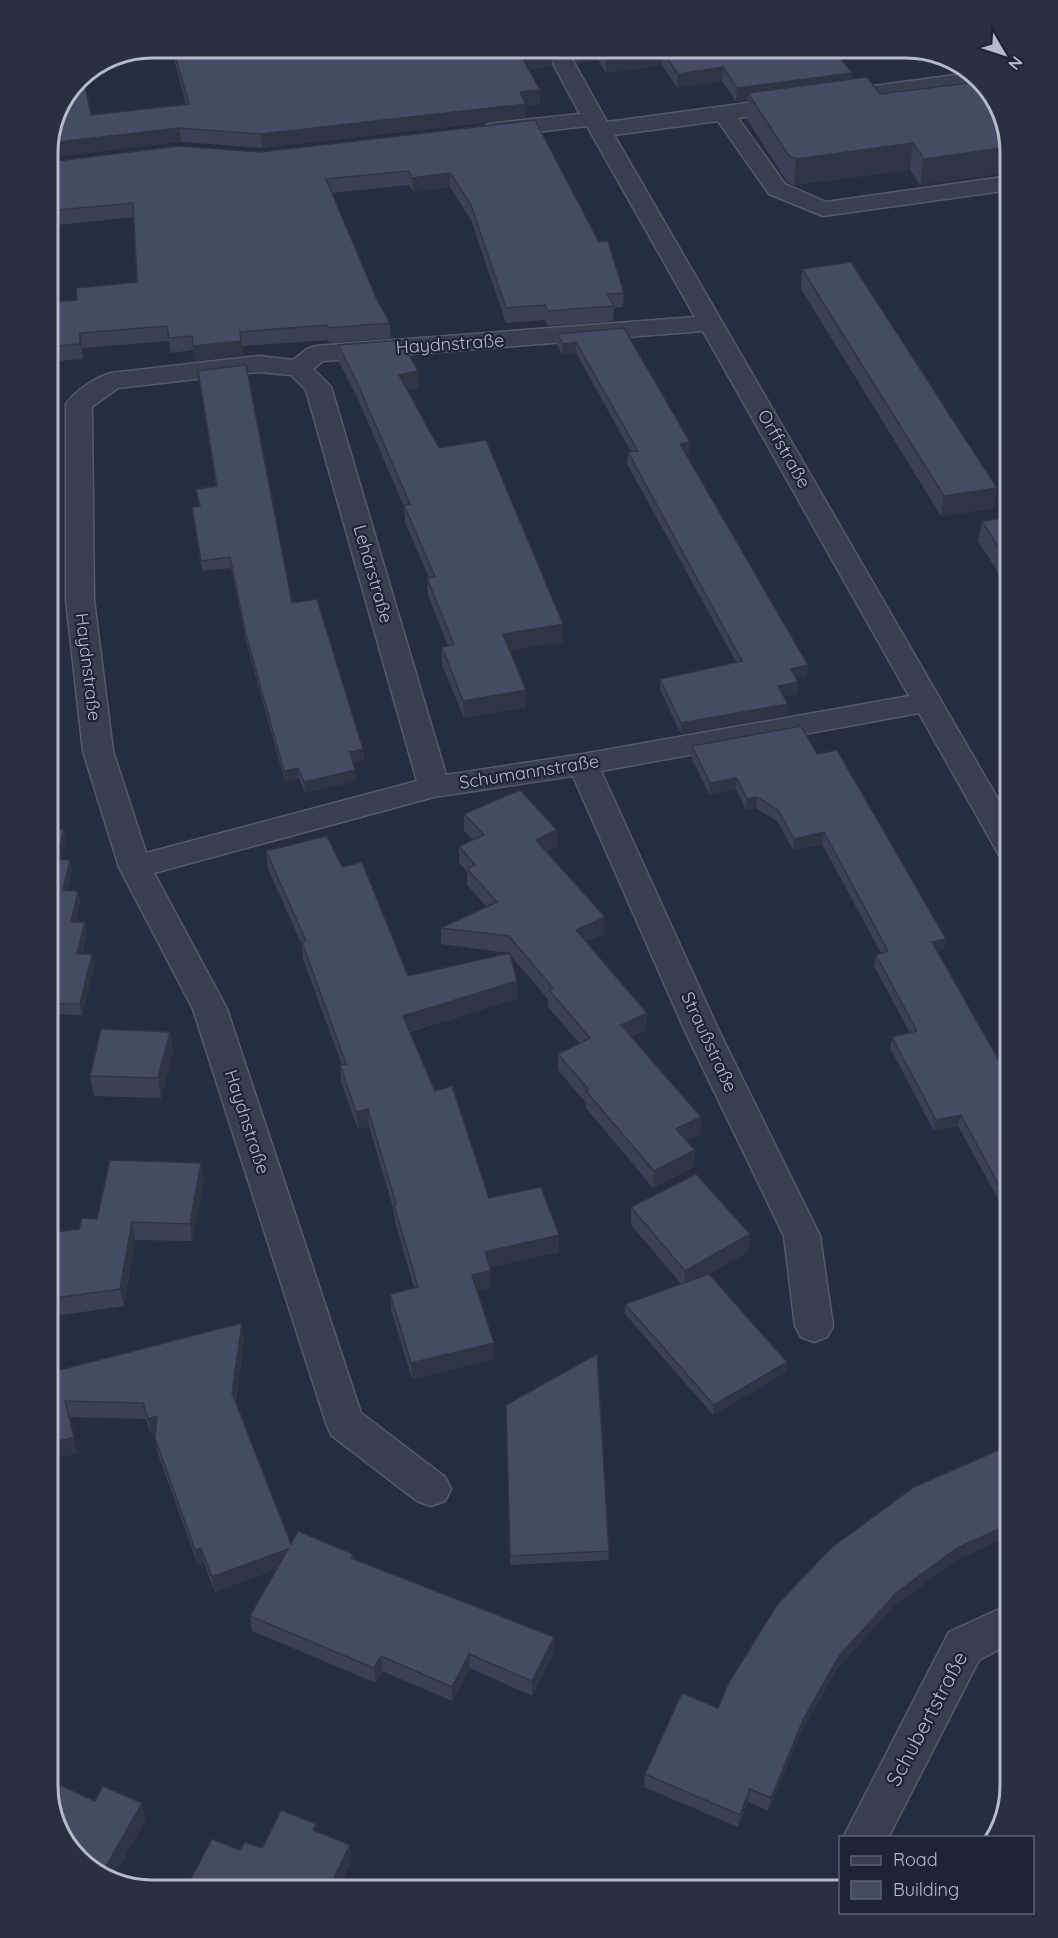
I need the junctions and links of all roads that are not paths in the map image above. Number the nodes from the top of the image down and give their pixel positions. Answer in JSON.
{"nodes":[{"id":1,"x":562,"y":59,"type":"edge"},
{"id":2,"x":965,"y":80,"type":"edge"},
{"id":3,"x":724,"y":114,"type":"junction"},
{"id":4,"x":597,"y":125,"type":"junction"},
{"id":5,"x":475,"y":132,"type":"edge"},
{"id":6,"x":1000,"y":184,"type":"edge"},
{"id":7,"x":712,"y":324,"type":"junction"},
{"id":8,"x":298,"y":368,"type":"junction"},
{"id":9,"x":928,"y":702,"type":"junction"},
{"id":10,"x":583,"y":764,"type":"junction"},
{"id":11,"x":434,"y":787,"type":"junction"},
{"id":12,"x":1000,"y":829,"type":"edge"},
{"id":13,"x":135,"y":867,"type":"junction"},
{"id":14,"x":814,"y":1326,"type":"dead end"},
{"id":15,"x":431,"y":1489,"type":"dead end"},
{"id":16,"x":1000,"y":1628,"type":"edge"},
{"id":17,"x":866,"y":1836,"type":"edge"}],
"edges":[{"from":1,"to":4,"type":"street","name":"Orffstraße"},
{"from":2,"to":3,"type":"street"},
{"from":3,"to":4,"type":"street"},
{"from":3,"to":6,"type":"street"},
{"from":4,"to":5,"type":"street"},
{"from":4,"to":7,"type":"street","name":"Orffstraße"},
{"from":7,"to":8,"type":"street","name":"Haydnstraße"},
{"from":7,"to":9,"type":"street","name":"Orffstraße"},
{"from":8,"to":11,"type":"street","name":"Lehárstraße"},
{"from":8,"to":13,"type":"street","name":"Haydnstraße"},
{"from":9,"to":10,"type":"street","name":"Schumannstraße"},
{"from":9,"to":12,"type":"street","name":"Orffstraße"},
{"from":10,"to":11,"type":"street","name":"Schumannstraße"},
{"from":10,"to":14,"type":"street","name":"Straußstraße"},
{"from":11,"to":13,"type":"street","name":"Schumannstraße"},
{"from":13,"to":15,"type":"street","name":"Haydnstraße"},
{"from":16,"to":17,"type":"street","name":"Schubertstraße"}]}
